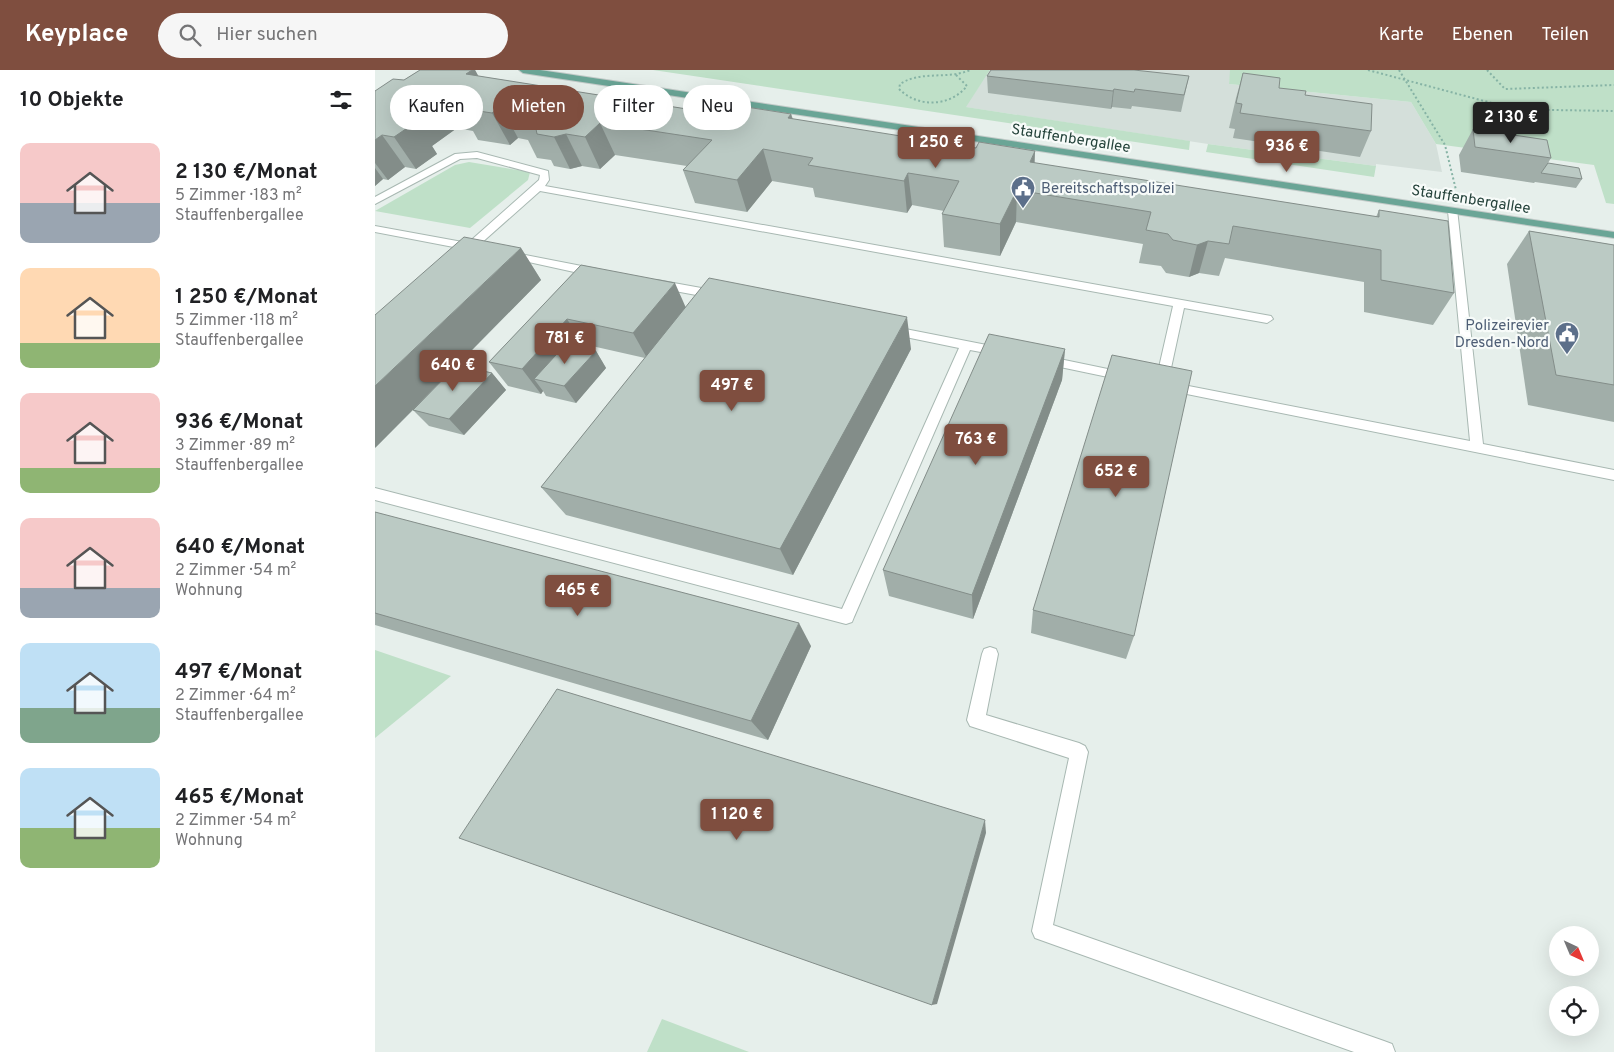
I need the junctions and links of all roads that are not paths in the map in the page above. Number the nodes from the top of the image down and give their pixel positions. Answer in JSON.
{"nodes":[{"id":1,"x":523,"y":70,"type":"edge"},
{"id":2,"x":537,"y":188,"type":"junction"},
{"id":3,"x":375,"y":201,"type":"edge"},
{"id":4,"x":1453,"y":211,"type":"junction"},
{"id":5,"x":375,"y":229,"type":"edge"},
{"id":6,"x":1614,"y":235,"type":"edge"},
{"id":7,"x":469,"y":247,"type":"junction"},
{"id":8,"x":461,"y":268,"type":"edge"},
{"id":9,"x":611,"y":275,"type":"edge"},
{"id":10,"x":640,"y":280,"type":"edge"},
{"id":11,"x":728,"y":297,"type":"edge"},
{"id":12,"x":1179,"y":303,"type":"junction"},
{"id":13,"x":1267,"y":318,"type":"dead end"},
{"id":14,"x":881,"y":328,"type":"edge"},
{"id":15,"x":966,"y":346,"type":"junction"},
{"id":16,"x":1013,"y":354,"type":"edge"},
{"id":17,"x":1032,"y":358,"type":"edge"},
{"id":18,"x":1152,"y":382,"type":"junction"},
{"id":19,"x":1477,"y":448,"type":"junction"},
{"id":20,"x":1614,"y":475,"type":"edge"},
{"id":21,"x":375,"y":494,"type":"edge"},
{"id":22,"x":990,"y":654,"type":"dead end"},
{"id":23,"x":1384,"y":1052,"type":"edge"}],
"edges":[{"from":1,"to":4,"type":"main road","name":"Stauffenbergallee"},
{"from":2,"to":3,"type":"lane"},
{"from":2,"to":7,"type":"lane"},
{"from":2,"to":12,"type":"lane"},
{"from":4,"to":6,"type":"main road","name":"Stauffenbergallee"},
{"from":4,"to":19,"type":"lane"},
{"from":5,"to":7,"type":"lane"},
{"from":7,"to":8,"type":"lane"},
{"from":7,"to":9,"type":"lane"},
{"from":10,"to":11,"type":"lane"},
{"from":12,"to":13,"type":"lane"},
{"from":12,"to":18,"type":"lane"},
{"from":14,"to":15,"type":"lane"},
{"from":15,"to":16,"type":"lane"},
{"from":15,"to":21,"type":"lane"},
{"from":17,"to":18,"type":"lane"},
{"from":18,"to":19,"type":"lane"},
{"from":19,"to":20,"type":"lane"},
{"from":22,"to":23,"type":"lane"}]}
